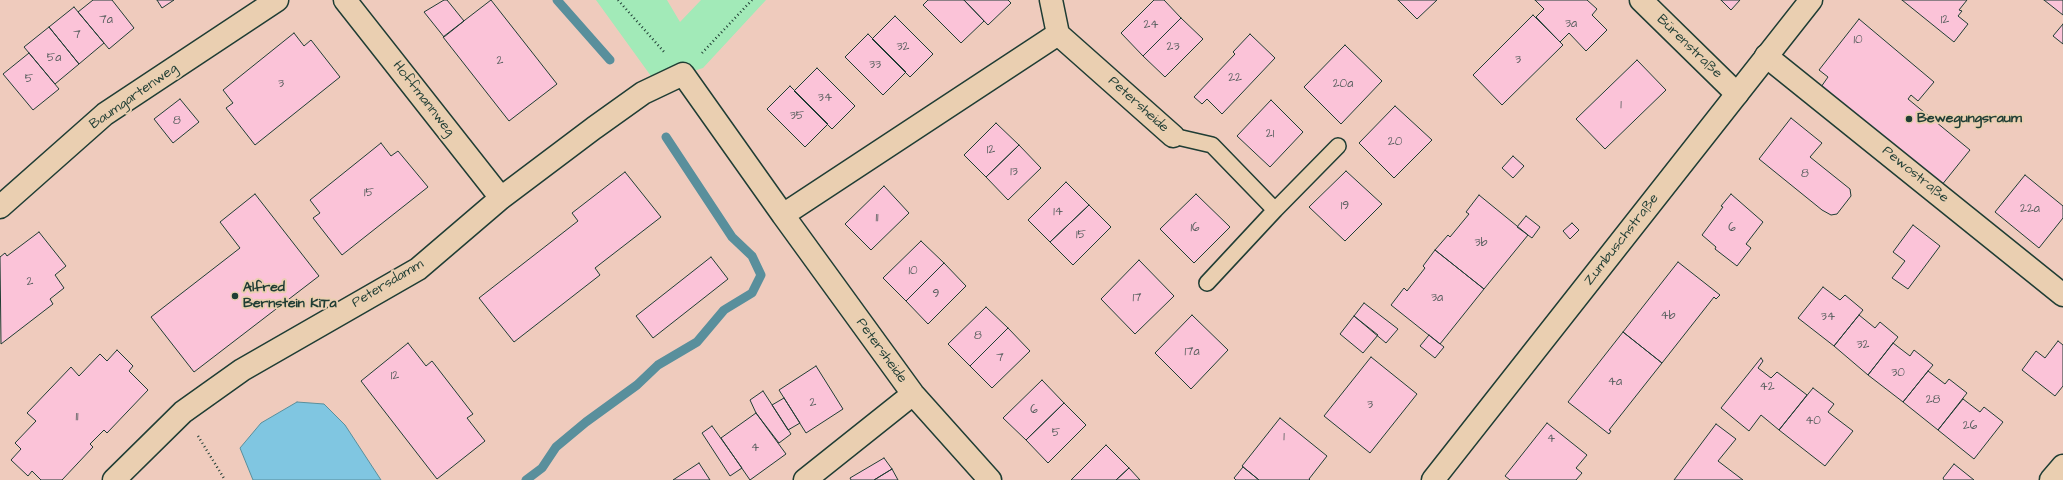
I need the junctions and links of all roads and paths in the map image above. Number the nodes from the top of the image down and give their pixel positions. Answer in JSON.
{"nodes":[{"id":1,"x":277,"y":0,"type":"edge"},
{"id":2,"x":345,"y":0,"type":"edge"},
{"id":3,"x":618,"y":0,"type":"edge"},
{"id":4,"x":752,"y":0,"type":"edge"},
{"id":5,"x":1051,"y":0,"type":"edge"},
{"id":6,"x":1641,"y":0,"type":"edge"},
{"id":7,"x":1811,"y":0,"type":"edge"},
{"id":8,"x":1058,"y":34,"type":"junction"},
{"id":9,"x":1766,"y":56,"type":"junction"},
{"id":10,"x":683,"y":74,"type":"junction"},
{"id":11,"x":1737,"y":94,"type":"junction"},
{"id":12,"x":1173,"y":136,"type":"joint"},
{"id":13,"x":1338,"y":146,"type":"dead end"},
{"id":14,"x":501,"y":198,"type":"junction"},
{"id":15,"x":0,"y":207,"type":"edge"},
{"id":16,"x":1275,"y":210,"type":"junction"},
{"id":17,"x":783,"y":215,"type":"junction"},
{"id":18,"x":1208,"y":283,"type":"dead end"},
{"id":19,"x":2063,"y":295,"type":"edge"},
{"id":20,"x":912,"y":394,"type":"junction"},
{"id":21,"x":183,"y":412,"type":"junction"},
{"id":22,"x":2063,"y":466,"type":"edge"},
{"id":23,"x":114,"y":480,"type":"edge"},
{"id":24,"x":225,"y":480,"type":"edge"},
{"id":25,"x":805,"y":480,"type":"edge"},
{"id":26,"x":990,"y":480,"type":"edge"},
{"id":27,"x":1433,"y":480,"type":"edge"},
{"id":28,"x":2051,"y":480,"type":"edge"}],
"edges":[{"from":1,"to":15,"type":"street","name":"Baumgartenweg"},
{"from":2,"to":14,"type":"street","name":"Hoffmannweg"},
{"from":3,"to":10,"type":"path"},
{"from":4,"to":10,"type":"path"},
{"from":5,"to":8,"type":"street"},
{"from":6,"to":11,"type":"street","name":"Bürenstraße"},
{"from":7,"to":9,"type":"street","name":"Zumbuschstraße"},
{"from":8,"to":12,"type":"street","name":"Petersheide"},
{"from":8,"to":17,"type":"street"},
{"from":9,"to":11,"type":"street","name":"Zumbuschstraße"},
{"from":9,"to":19,"type":"street","name":"Pewostraße"},
{"from":10,"to":14,"type":"street","name":"Petersdamm"},
{"from":10,"to":17,"type":"street","name":"Petersheide"},
{"from":11,"to":27,"type":"street","name":"Zumbuschstraße"},
{"from":12,"to":16,"type":"lane","name":"Petersheide"},
{"from":13,"to":16,"type":"lane"},
{"from":14,"to":21,"type":"street","name":"Petersdamm"},
{"from":16,"to":18,"type":"lane"},
{"from":17,"to":20,"type":"street","name":"Petersheide"},
{"from":20,"to":25,"type":"street"},
{"from":20,"to":26,"type":"street","name":"Petersheide"},
{"from":21,"to":23,"type":"street","name":"Petersdamm"},
{"from":21,"to":24,"type":"path"},
{"from":22,"to":28,"type":"street"}]}
